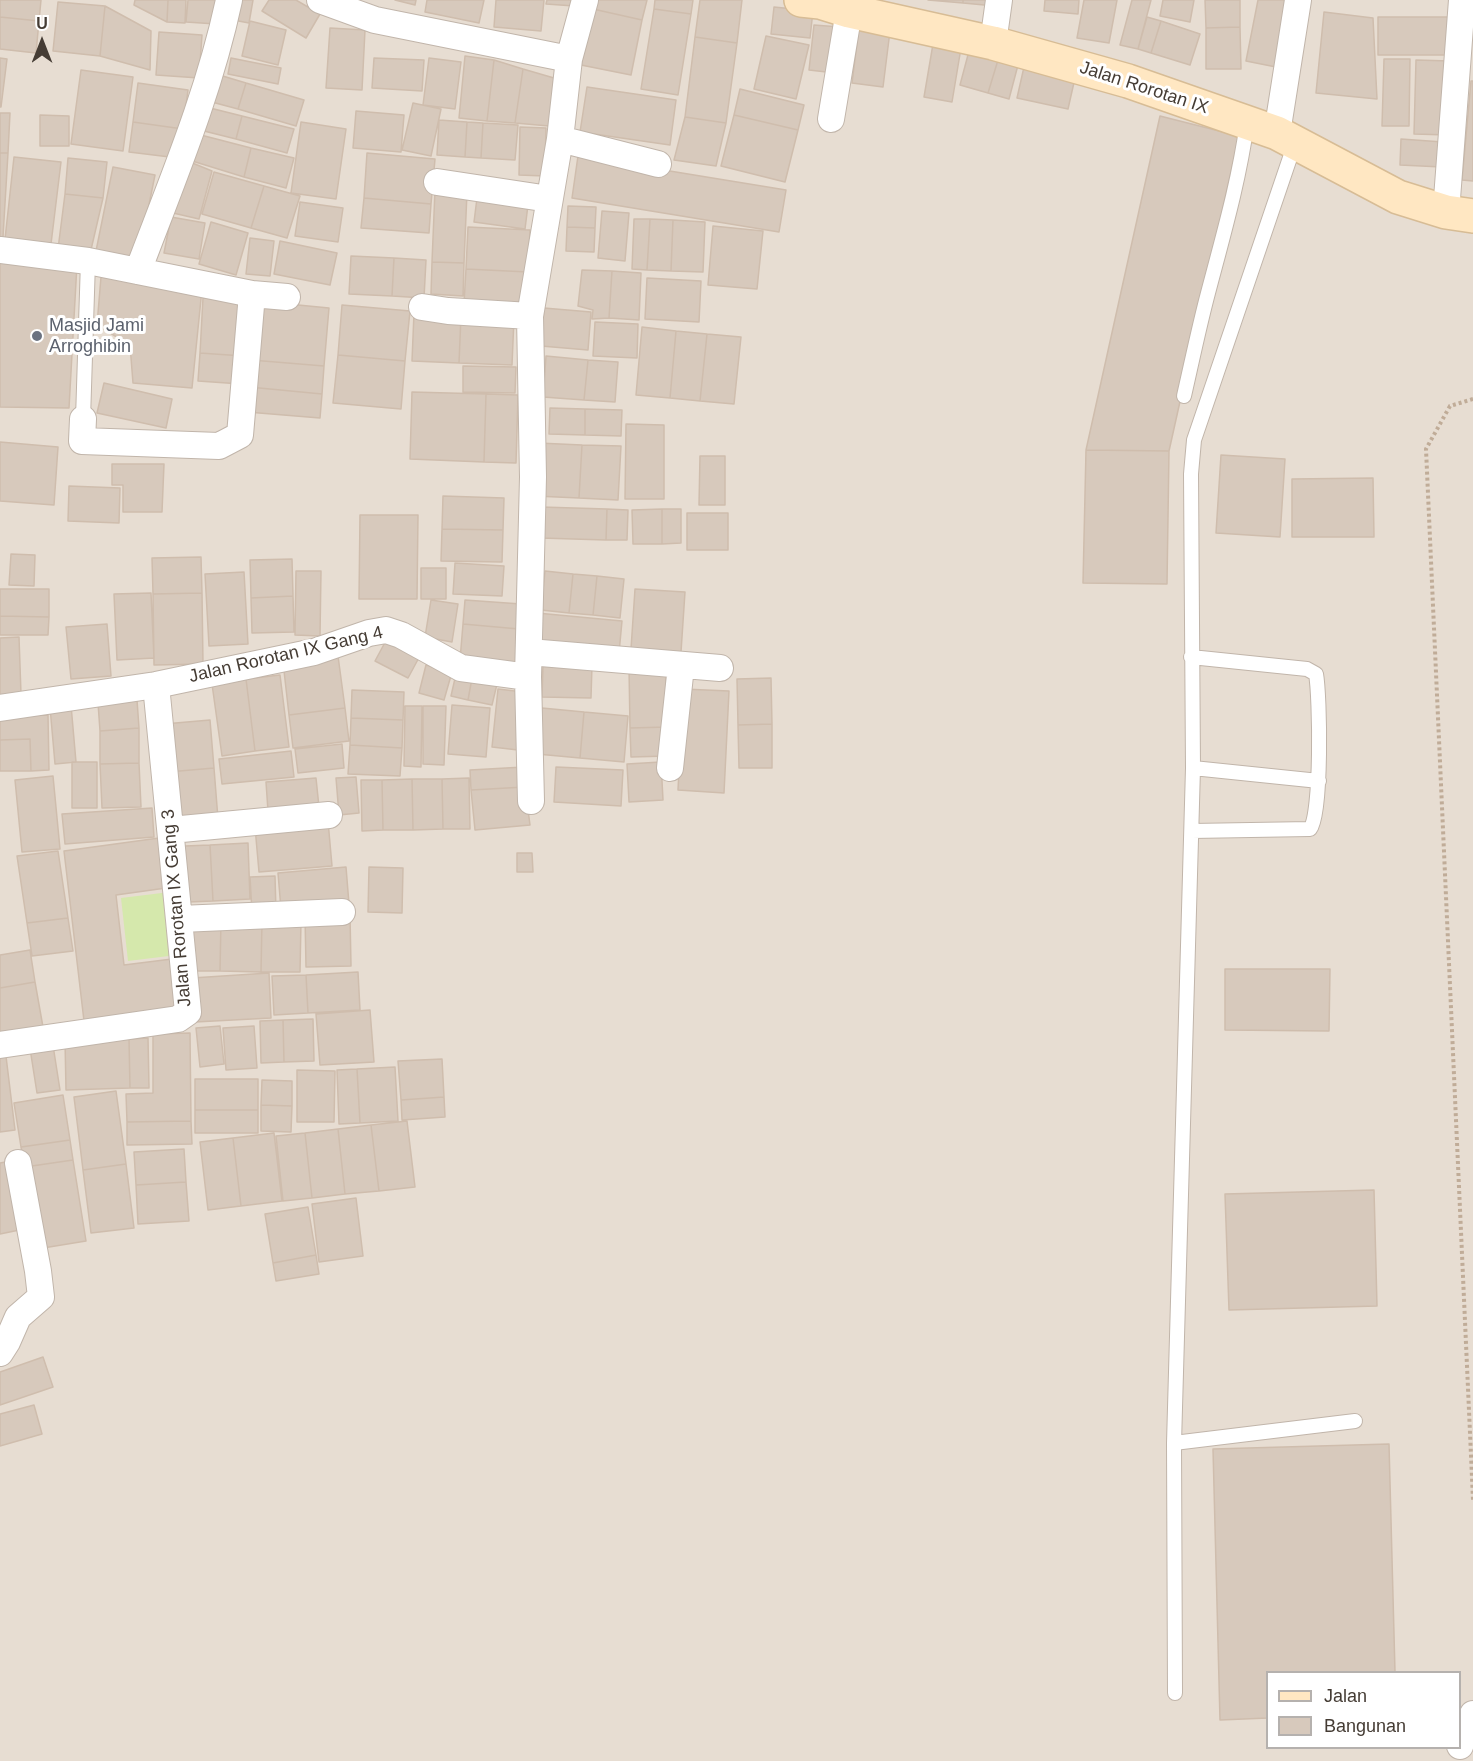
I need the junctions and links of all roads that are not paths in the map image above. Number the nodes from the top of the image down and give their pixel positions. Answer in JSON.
{"nodes":[{"id":1,"x":229,"y":0,"type":"edge"},
{"id":2,"x":320,"y":0,"type":"edge"},
{"id":3,"x":585,"y":0,"type":"edge"},
{"id":4,"x":999,"y":0,"type":"edge"},
{"id":5,"x":1298,"y":0,"type":"edge"},
{"id":6,"x":1462,"y":0,"type":"edge"},
{"id":7,"x":822,"y":3,"type":"edge"},
{"id":8,"x":993,"y":43,"type":"junction"},
{"id":9,"x":568,"y":58,"type":"junction"},
{"id":10,"x":831,"y":119,"type":"dead end"},
{"id":11,"x":1273,"y":133,"type":"junction"},
{"id":12,"x":560,"y":140,"type":"junction"},
{"id":13,"x":658,"y":164,"type":"dead end"},
{"id":14,"x":437,"y":182,"type":"dead end"},
{"id":15,"x":549,"y":199,"type":"junction"},
{"id":16,"x":1459,"y":214,"type":"edge"},
{"id":17,"x":0,"y":250,"type":"edge"},
{"id":18,"x":88,"y":261,"type":"junction"},
{"id":19,"x":138,"y":271,"type":"junction"},
{"id":20,"x":252,"y":294,"type":"junction"},
{"id":21,"x":287,"y":297,"type":"dead end"},
{"id":22,"x":422,"y":306,"type":"dead end"},
{"id":23,"x":530,"y":316,"type":"junction"},
{"id":24,"x":1184,"y":396,"type":"dead end"},
{"id":25,"x":83,"y":419,"type":"joint"},
{"id":26,"x":529,"y":652,"type":"junction"},
{"id":27,"x":1191,"y":657,"type":"junction"},
{"id":28,"x":681,"y":666,"type":"junction"},
{"id":29,"x":720,"y":668,"type":"dead end"},
{"id":30,"x":528,"y":677,"type":"junction"},
{"id":31,"x":156,"y":685,"type":"junction"},
{"id":32,"x":0,"y":708,"type":"edge"},
{"id":33,"x":670,"y":768,"type":"dead end"},
{"id":34,"x":1193,"y":768,"type":"junction"},
{"id":35,"x":1319,"y":781,"type":"junction"},
{"id":36,"x":531,"y":801,"type":"dead end"},
{"id":37,"x":329,"y":815,"type":"dead end"},
{"id":38,"x":171,"y":830,"type":"junction"},
{"id":39,"x":1192,"y":831,"type":"junction"},
{"id":40,"x":342,"y":912,"type":"dead end"},
{"id":41,"x":180,"y":919,"type":"junction"},
{"id":42,"x":0,"y":1045,"type":"edge"},
{"id":43,"x":18,"y":1163,"type":"dead end"},
{"id":44,"x":0,"y":1353,"type":"edge"},
{"id":45,"x":1355,"y":1421,"type":"dead end"},
{"id":46,"x":1174,"y":1443,"type":"junction"},
{"id":47,"x":1175,"y":1693,"type":"dead end"},
{"id":48,"x":1473,"y":1714,"type":"edge"},
{"id":49,"x":1461,"y":1742,"type":"edge"}],
"edges":[{"from":1,"to":19,"type":"street"},
{"from":2,"to":9,"type":"street"},
{"from":3,"to":9,"type":"street"},
{"from":4,"to":8,"type":"street"},
{"from":5,"to":11,"type":"street"},
{"from":6,"to":16,"type":"street"},
{"from":7,"to":8,"type":"street","name":"Jalan Rorotan IX"},
{"from":7,"to":10,"type":"street"},
{"from":8,"to":11,"type":"street","name":"Jalan Rorotan IX"},
{"from":9,"to":12,"type":"street"},
{"from":11,"to":16,"type":"street","name":"Jalan Rorotan IX"},
{"from":11,"to":24,"type":"lane"},
{"from":11,"to":27,"type":"lane"},
{"from":12,"to":13,"type":"street"},
{"from":12,"to":15,"type":"street"},
{"from":14,"to":15,"type":"street"},
{"from":15,"to":23,"type":"street"},
{"from":17,"to":18,"type":"street"},
{"from":18,"to":19,"type":"street"},
{"from":18,"to":25,"type":"lane"},
{"from":19,"to":20,"type":"street"},
{"from":20,"to":21,"type":"street"},
{"from":20,"to":25,"type":"street"},
{"from":22,"to":23,"type":"street"},
{"from":23,"to":26,"type":"street"},
{"from":26,"to":28,"type":"street"},
{"from":26,"to":30,"type":"street"},
{"from":27,"to":34,"type":"lane"},
{"from":27,"to":35,"type":"lane"},
{"from":28,"to":29,"type":"street"},
{"from":28,"to":33,"type":"street"},
{"from":30,"to":31,"type":"street","name":"Jalan Rorotan IX Gang 4"},
{"from":30,"to":36,"type":"street"},
{"from":31,"to":32,"type":"street","name":"Jalan Rorotan IX Gang 4"},
{"from":31,"to":38,"type":"street","name":"Jalan Rorotan IX Gang 3"},
{"from":34,"to":35,"type":"lane"},
{"from":34,"to":39,"type":"lane"},
{"from":35,"to":39,"type":"lane"},
{"from":37,"to":38,"type":"street"},
{"from":38,"to":41,"type":"street","name":"Jalan Rorotan IX Gang 3"},
{"from":39,"to":46,"type":"lane"},
{"from":40,"to":41,"type":"street"},
{"from":41,"to":42,"type":"street","name":"Jalan Rorotan IX Gang 3"},
{"from":43,"to":44,"type":"street"},
{"from":45,"to":46,"type":"lane"},
{"from":46,"to":47,"type":"lane"},
{"from":48,"to":49,"type":"street"}]}
